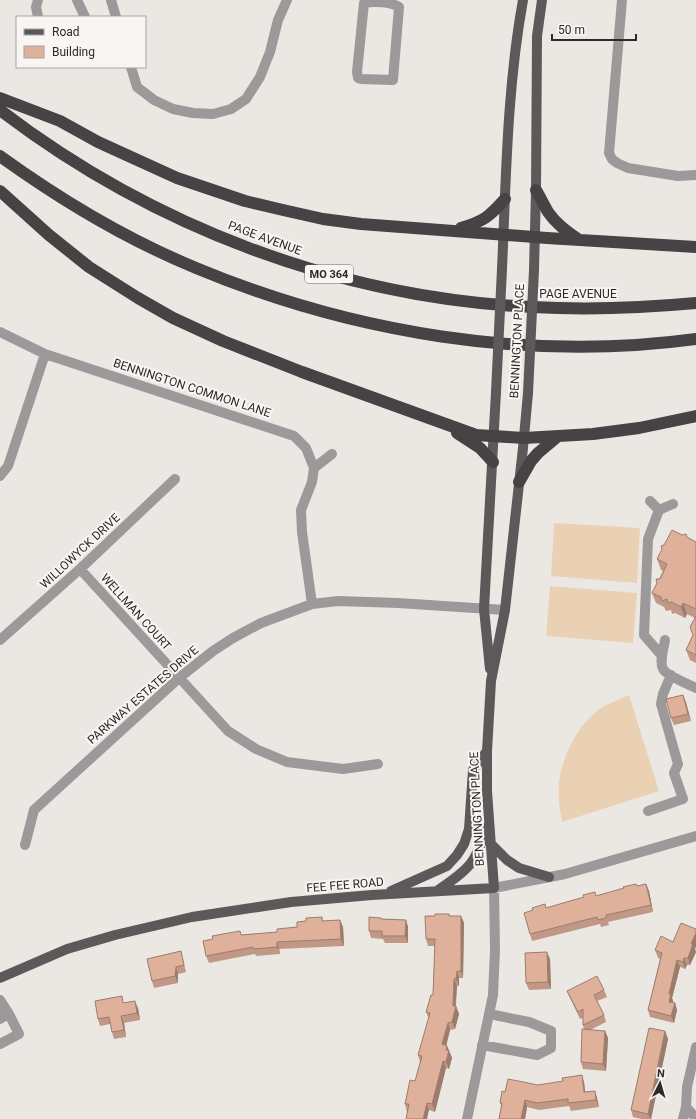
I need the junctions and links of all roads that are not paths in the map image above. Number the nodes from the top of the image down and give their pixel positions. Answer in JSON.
{"nodes":[{"id":1,"x":38,"y":0,"type":"edge"},
{"id":2,"x":77,"y":0,"type":"edge"},
{"id":3,"x":111,"y":0,"type":"edge"},
{"id":4,"x":287,"y":0,"type":"edge"},
{"id":5,"x":523,"y":0,"type":"edge"},
{"id":6,"x":542,"y":0,"type":"edge"},
{"id":7,"x":622,"y":0,"type":"edge"},
{"id":8,"x":382,"y":2,"type":"edge"},
{"id":9,"x":38,"y":16,"type":"edge"},
{"id":10,"x":85,"y":16,"type":"edge"},
{"id":11,"x":116,"y":16,"type":"edge"},
{"id":12,"x":131,"y":68,"type":"edge"},
{"id":13,"x":0,"y":98,"type":"edge"},
{"id":14,"x":0,"y":110,"type":"edge"},
{"id":15,"x":0,"y":156,"type":"edge"},
{"id":16,"x":696,"y":175,"type":"edge"},
{"id":17,"x":536,"y":190,"type":"junction"},
{"id":18,"x":0,"y":191,"type":"edge"},
{"id":19,"x":505,"y":199,"type":"junction"},
{"id":20,"x":455,"y":230,"type":"junction"},
{"id":21,"x":504,"y":234,"type":"junction"},
{"id":22,"x":536,"y":237,"type":"junction"},
{"id":23,"x":579,"y":240,"type":"junction"},
{"id":24,"x":696,"y":247,"type":"edge"},
{"id":25,"x":696,"y":303,"type":"edge"},
{"id":26,"x":0,"y":332,"type":"edge"},
{"id":27,"x":696,"y":339,"type":"edge"},
{"id":28,"x":45,"y":354,"type":"junction"},
{"id":29,"x":696,"y":416,"type":"edge"},
{"id":30,"x":445,"y":424,"type":"junction"},
{"id":31,"x":494,"y":436,"type":"junction"},
{"id":32,"x":557,"y":437,"type":"junction"},
{"id":33,"x":524,"y":438,"type":"junction"},
{"id":34,"x":332,"y":454,"type":"dead end"},
{"id":35,"x":493,"y":462,"type":"junction"},
{"id":36,"x":314,"y":468,"type":"junction"},
{"id":37,"x":0,"y":476,"type":"edge"},
{"id":38,"x":175,"y":479,"type":"dead end"},
{"id":39,"x":520,"y":482,"type":"junction"},
{"id":40,"x":650,"y":501,"type":"dead end"},
{"id":41,"x":673,"y":504,"type":"dead end"},
{"id":42,"x":659,"y":510,"type":"junction"},
{"id":43,"x":80,"y":569,"type":"junction"},
{"id":44,"x":312,"y":604,"type":"junction"},
{"id":45,"x":484,"y":609,"type":"junction"},
{"id":46,"x":505,"y":610,"type":"junction"},
{"id":47,"x":0,"y":640,"type":"edge"},
{"id":48,"x":665,"y":640,"type":"dead end"},
{"id":49,"x":662,"y":656,"type":"junction"},
{"id":50,"x":671,"y":675,"type":"junction"},
{"id":51,"x":179,"y":678,"type":"junction"},
{"id":52,"x":491,"y":681,"type":"junction"},
{"id":53,"x":696,"y":688,"type":"edge"},
{"id":54,"x":487,"y":751,"type":"junction"},
{"id":55,"x":378,"y":764,"type":"dead end"},
{"id":56,"x":648,"y":811,"type":"dead end"},
{"id":57,"x":489,"y":824,"type":"junction"},
{"id":58,"x":696,"y":836,"type":"edge"},
{"id":59,"x":491,"y":844,"type":"junction"},
{"id":60,"x":25,"y":845,"type":"dead end"},
{"id":61,"x":550,"y":877,"type":"junction"},
{"id":62,"x":494,"y":888,"type":"junction"},
{"id":63,"x":436,"y":891,"type":"junction"},
{"id":64,"x":385,"y":894,"type":"junction"},
{"id":65,"x":0,"y":978,"type":"edge"},
{"id":66,"x":2,"y":1004,"type":"edge"},
{"id":67,"x":489,"y":1014,"type":"junction"},
{"id":68,"x":0,"y":1019,"type":"edge"},
{"id":69,"x":0,"y":1044,"type":"edge"},
{"id":70,"x":482,"y":1045,"type":"junction"},
{"id":71,"x":696,"y":1047,"type":"edge"},
{"id":72,"x":686,"y":1107,"type":"junction"},
{"id":73,"x":696,"y":1118,"type":"edge"},
{"id":74,"x":467,"y":1119,"type":"edge"},
{"id":75,"x":683,"y":1119,"type":"edge"}],
"edges":[{"from":1,"to":9,"type":"street"},
{"from":2,"to":10,"type":"street"},
{"from":3,"to":11,"type":"street"},
{"from":4,"to":12,"type":"street"},
{"from":5,"to":19,"type":"main road","name":"BENNINGTON PLACE"},
{"from":6,"to":17,"type":"main road","name":"BENNINGTON PLACE"},
{"from":7,"to":16,"type":"street"},
{"from":8,"to":8,"type":"street"},
{"from":13,"to":20,"type":"highway"},
{"from":14,"to":25,"type":"highway","name":"PAGE AVENUE","number":"MO 364"},
{"from":15,"to":27,"type":"highway"},
{"from":17,"to":22,"type":"main road","name":"BENNINGTON PLACE"},
{"from":17,"to":23,"type":"highway"},
{"from":18,"to":30,"type":"highway"},
{"from":19,"to":20,"type":"highway"},
{"from":19,"to":21,"type":"main road","name":"BENNINGTON PLACE"},
{"from":20,"to":21,"type":"highway"},
{"from":21,"to":22,"type":"highway"},
{"from":21,"to":31,"type":"main road","name":"BENNINGTON PLACE","bridge":true},
{"from":22,"to":23,"type":"highway"},
{"from":22,"to":33,"type":"main road","name":"BENNINGTON PLACE","bridge":true},
{"from":23,"to":24,"type":"highway"},
{"from":26,"to":28,"type":"street","name":"BENNINGTON COMMON LANE"},
{"from":28,"to":36,"type":"street","name":"BENNINGTON COMMON LANE"},
{"from":28,"to":37,"type":"street"},
{"from":29,"to":32,"type":"highway"},
{"from":30,"to":31,"type":"highway"},
{"from":30,"to":35,"type":"highway"},
{"from":31,"to":33,"type":"highway"},
{"from":31,"to":35,"type":"main road","name":"BENNINGTON PLACE"},
{"from":32,"to":33,"type":"highway"},
{"from":32,"to":39,"type":"highway"},
{"from":33,"to":39,"type":"main road","name":"BENNINGTON PLACE"},
{"from":34,"to":36,"type":"street"},
{"from":35,"to":45,"type":"main road","name":"BENNINGTON PLACE"},
{"from":36,"to":44,"type":"street"},
{"from":38,"to":43,"type":"street","name":"WILLOWYCK DRIVE"},
{"from":39,"to":46,"type":"main road","name":"BENNINGTON PLACE"},
{"from":40,"to":42,"type":"street"},
{"from":41,"to":42,"type":"street"},
{"from":42,"to":49,"type":"street"},
{"from":43,"to":47,"type":"street","name":"WILLOWYCK DRIVE"},
{"from":43,"to":51,"type":"street","name":"WELLMAN COURT"},
{"from":44,"to":45,"type":"street","name":"PARKWAY ESTATES DRIVE"},
{"from":44,"to":51,"type":"street","name":"PARKWAY ESTATES DRIVE"},
{"from":45,"to":46,"type":"street","name":"PARKWAY ESTATES DRIVE"},
{"from":45,"to":52,"type":"main road","name":"BENNINGTON PLACE"},
{"from":46,"to":52,"type":"main road","name":"BENNINGTON PLACE"},
{"from":48,"to":49,"type":"street"},
{"from":49,"to":50,"type":"street"},
{"from":50,"to":53,"type":"street"},
{"from":50,"to":56,"type":"street"},
{"from":51,"to":55,"type":"street","name":"WELLMAN COURT"},
{"from":51,"to":60,"type":"street","name":"PARKWAY ESTATES DRIVE"},
{"from":52,"to":54,"type":"main road","name":"BENNINGTON PLACE"},
{"from":54,"to":57,"type":"main road","name":"BENNINGTON PLACE"},
{"from":54,"to":64,"type":"main road"},
{"from":57,"to":59,"type":"main road","name":"BENNINGTON PLACE"},
{"from":57,"to":63,"type":"main road"},
{"from":58,"to":61,"type":"street","name":"FEE FEE ROAD"},
{"from":59,"to":61,"type":"main road"},
{"from":59,"to":62,"type":"main road","name":"BENNINGTON PLACE"},
{"from":61,"to":62,"type":"street","name":"FEE FEE ROAD"},
{"from":62,"to":63,"type":"main road","name":"FEE FEE ROAD"},
{"from":62,"to":67,"type":"street"},
{"from":63,"to":64,"type":"main road","name":"FEE FEE ROAD"},
{"from":64,"to":65,"type":"main road","name":"FEE FEE ROAD"},
{"from":66,"to":68,"type":"street"},
{"from":66,"to":69,"type":"street"},
{"from":67,"to":70,"type":"street"},
{"from":67,"to":70,"type":"street"},
{"from":70,"to":74,"type":"street"},
{"from":71,"to":72,"type":"street"},
{"from":72,"to":73,"type":"street"},
{"from":72,"to":75,"type":"street"}]}
